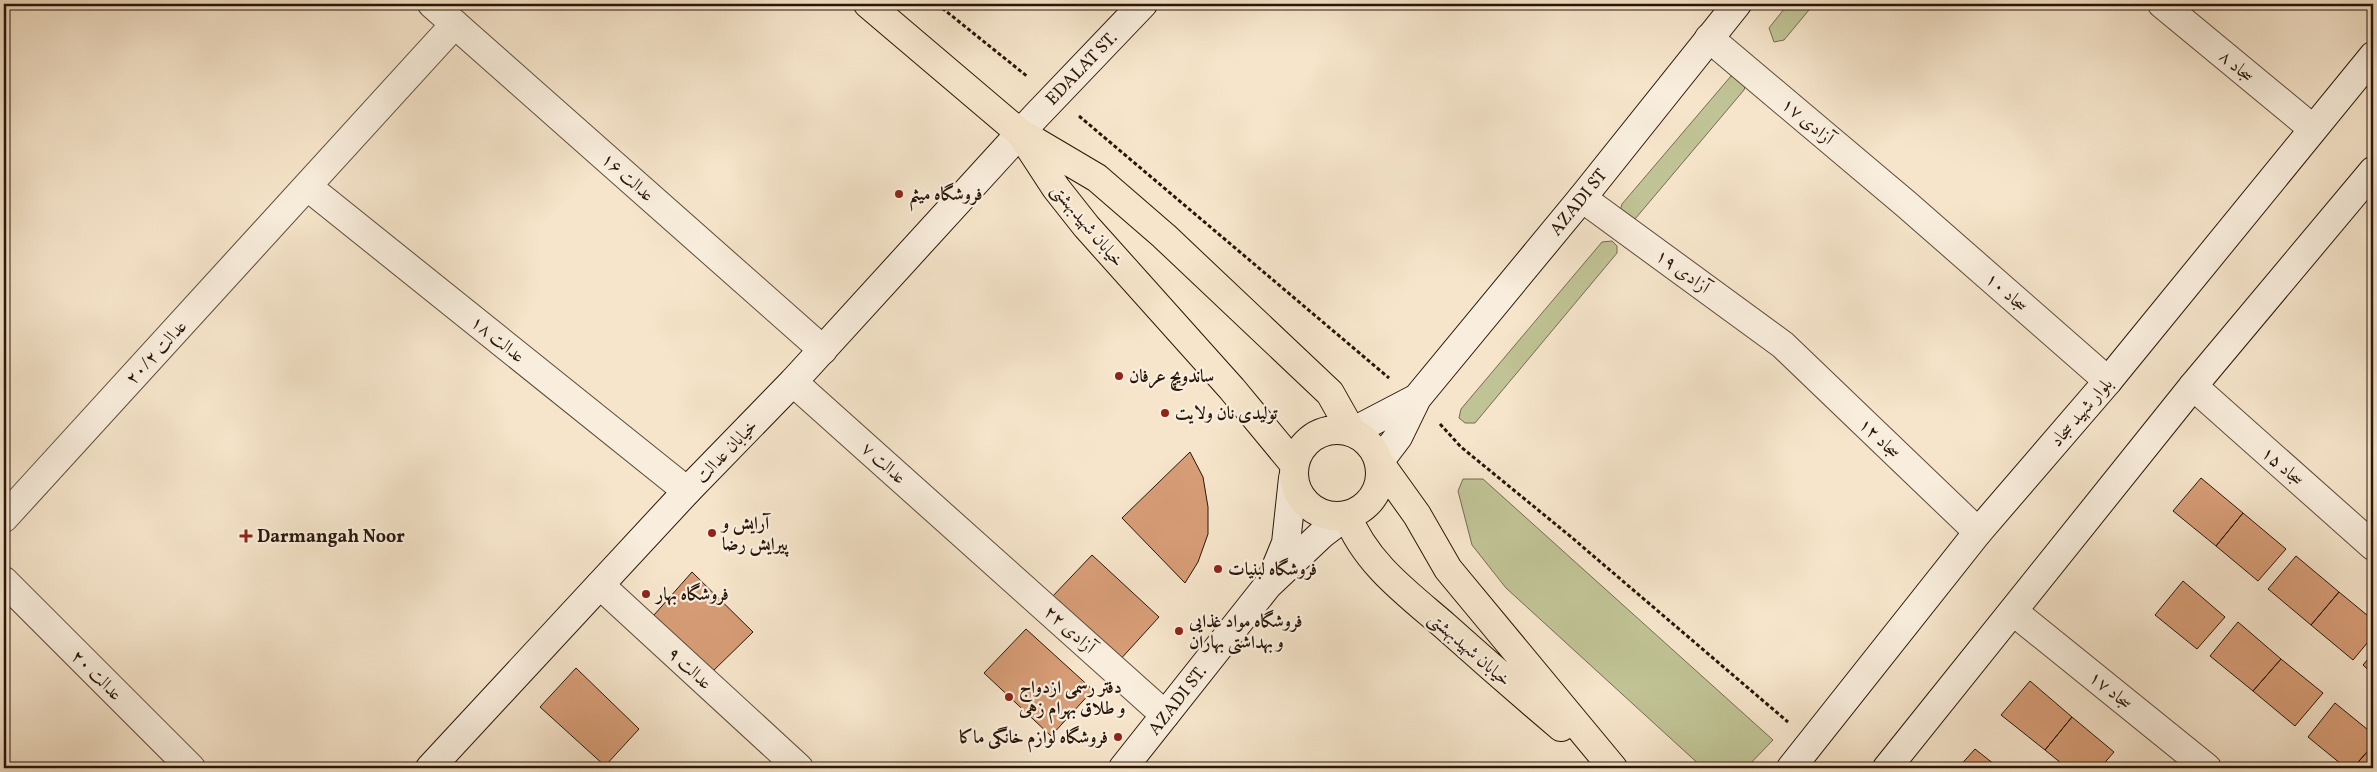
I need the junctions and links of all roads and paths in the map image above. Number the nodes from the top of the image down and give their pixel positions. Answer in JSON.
{"nodes":[{"id":1,"x":432,"y":4,"type":"edge"},
{"id":2,"x":868,"y":4,"type":"edge"},
{"id":3,"x":937,"y":4,"type":"edge"},
{"id":4,"x":1143,"y":4,"type":"edge"},
{"id":5,"x":1737,"y":4,"type":"edge"},
{"id":6,"x":2162,"y":4,"type":"edge"},
{"id":7,"x":455,"y":24,"type":"junction"},
{"id":8,"x":1709,"y":38,"type":"junction"},
{"id":9,"x":2373,"y":56,"type":"edge"},
{"id":10,"x":1054,"y":97,"type":"junction"},
{"id":11,"x":2312,"y":128,"type":"junction"},
{"id":12,"x":1020,"y":133,"type":"junction"},
{"id":13,"x":2370,"y":183,"type":"edge"},
{"id":14,"x":308,"y":187,"type":"junction"},
{"id":15,"x":1582,"y":198,"type":"junction"},
{"id":16,"x":1906,"y":204,"type":"joint"},
{"id":17,"x":1783,"y":345,"type":"joint"},
{"id":18,"x":823,"y":350,"type":"junction"},
{"id":19,"x":2108,"y":381,"type":"junction"},
{"id":20,"x":793,"y":382,"type":"junction"},
{"id":21,"x":2193,"y":386,"type":"junction"},
{"id":22,"x":1416,"y":398,"type":"junction"},
{"id":23,"x":1352,"y":432,"type":"junction"},
{"id":24,"x":1379,"y":462,"type":"junction"},
{"id":25,"x":1294,"y":471,"type":"junction"},
{"id":26,"x":687,"y":491,"type":"junction"},
{"id":27,"x":1347,"y":516,"type":"junction"},
{"id":28,"x":4,"y":518,"type":"edge"},
{"id":29,"x":1978,"y":532,"type":"junction"},
{"id":30,"x":974,"y":544,"type":"joint"},
{"id":31,"x":2373,"y":546,"type":"edge"},
{"id":32,"x":4,"y":581,"type":"edge"},
{"id":33,"x":600,"y":585,"type":"junction"},
{"id":34,"x":1268,"y":585,"type":"junction"},
{"id":35,"x":2014,"y":612,"type":"junction"},
{"id":36,"x":1165,"y":715,"type":"junction"},
{"id":37,"x":1812,"y":742,"type":"junction"},
{"id":38,"x":790,"y":760,"type":"edge"},
{"id":39,"x":191,"y":768,"type":"edge"},
{"id":40,"x":430,"y":768,"type":"edge"},
{"id":41,"x":1123,"y":768,"type":"edge"},
{"id":42,"x":1612,"y":768,"type":"edge"},
{"id":43,"x":1790,"y":768,"type":"edge"},
{"id":44,"x":1887,"y":768,"type":"edge"},
{"id":45,"x":2207,"y":768,"type":"edge"}],
"edges":[{"from":1,"to":7,"type":"street","name":"عدالت ۱۶"},
{"from":2,"to":12,"type":"main road","name":"خیابان شهیدبهشتی"},
{"from":3,"to":10,"type":"path"},
{"from":4,"to":10,"type":"street","name":"EDALAT ST."},
{"from":5,"to":8,"type":"street","name":"AZADI ST"},
{"from":6,"to":11,"type":"street","name":"سجاد ۸"},
{"from":7,"to":14,"type":"street","name":"عدالت ۲۰/۲"},
{"from":7,"to":18,"type":"street","name":"عدالت ۱۶"},
{"from":8,"to":15,"type":"street","name":"AZADI ST"},
{"from":8,"to":16,"type":"street","name":"آزادی ۱۷"},
{"from":9,"to":11,"type":"street","name":"بلوار شهید سجاد"},
{"from":10,"to":12,"type":"street","name":"EDALAT ST."},
{"from":10,"to":22,"type":"path"},
{"from":11,"to":19,"type":"street","name":"بلوار شهید سجاد"},
{"from":12,"to":18,"type":"street","name":"خیابان عدالت"},
{"from":12,"to":23,"type":"main road"},
{"from":12,"to":25,"type":"main road","name":"خیابان شهیدبهشتی"},
{"from":13,"to":21,"type":"street"},
{"from":14,"to":26,"type":"street","name":"عدالت ۱۸"},
{"from":14,"to":28,"type":"street","name":"عدالت ۲۰/۲"},
{"from":15,"to":17,"type":"street","name":"آزادی ۱۹"},
{"from":15,"to":22,"type":"street","name":"AZADI ST"},
{"from":16,"to":19,"type":"street","name":"سجاد ۱۰"},
{"from":17,"to":29,"type":"street","name":"سجاد ۱۲"},
{"from":18,"to":20,"type":"street","name":"خیابان عدالت"},
{"from":19,"to":29,"type":"street","name":"بلوار شهید سجاد"},
{"from":20,"to":26,"type":"street","name":"خیابان عدالت"},
{"from":20,"to":30,"type":"street","name":"عدالت ۷"},
{"from":21,"to":31,"type":"street","name":"سجاد ۱۵"},
{"from":21,"to":35,"type":"street"},
{"from":22,"to":23,"type":"street"},
{"from":22,"to":24,"type":"street"},
{"from":22,"to":37,"type":"path"},
{"from":23,"to":24,"type":"main road"},
{"from":23,"to":25,"type":"main road"},
{"from":24,"to":27,"type":"main road"},
{"from":24,"to":42,"type":"main road"},
{"from":25,"to":27,"type":"main road"},
{"from":25,"to":34,"type":"street"},
{"from":26,"to":33,"type":"street","name":"خیابان عدالت"},
{"from":27,"to":34,"type":"street"},
{"from":27,"to":42,"type":"main road","name":"خیابان شهیدبهشتی"},
{"from":29,"to":37,"type":"street","name":"بلوار شهید سجاد"},
{"from":30,"to":36,"type":"street","name":"آزادی ۲۲"},
{"from":32,"to":39,"type":"street","name":"عدالت ۲۰"},
{"from":33,"to":38,"type":"street","name":"عدالت ۹"},
{"from":33,"to":40,"type":"street","name":"خیابان عدالت"},
{"from":34,"to":36,"type":"street","name":"AZADI ST."},
{"from":35,"to":44,"type":"street"},
{"from":35,"to":45,"type":"street","name":"سجاد ۱۷"},
{"from":36,"to":41,"type":"street","name":"AZADI ST."},
{"from":37,"to":43,"type":"street","name":"بلوار شهید سجاد"}]}
